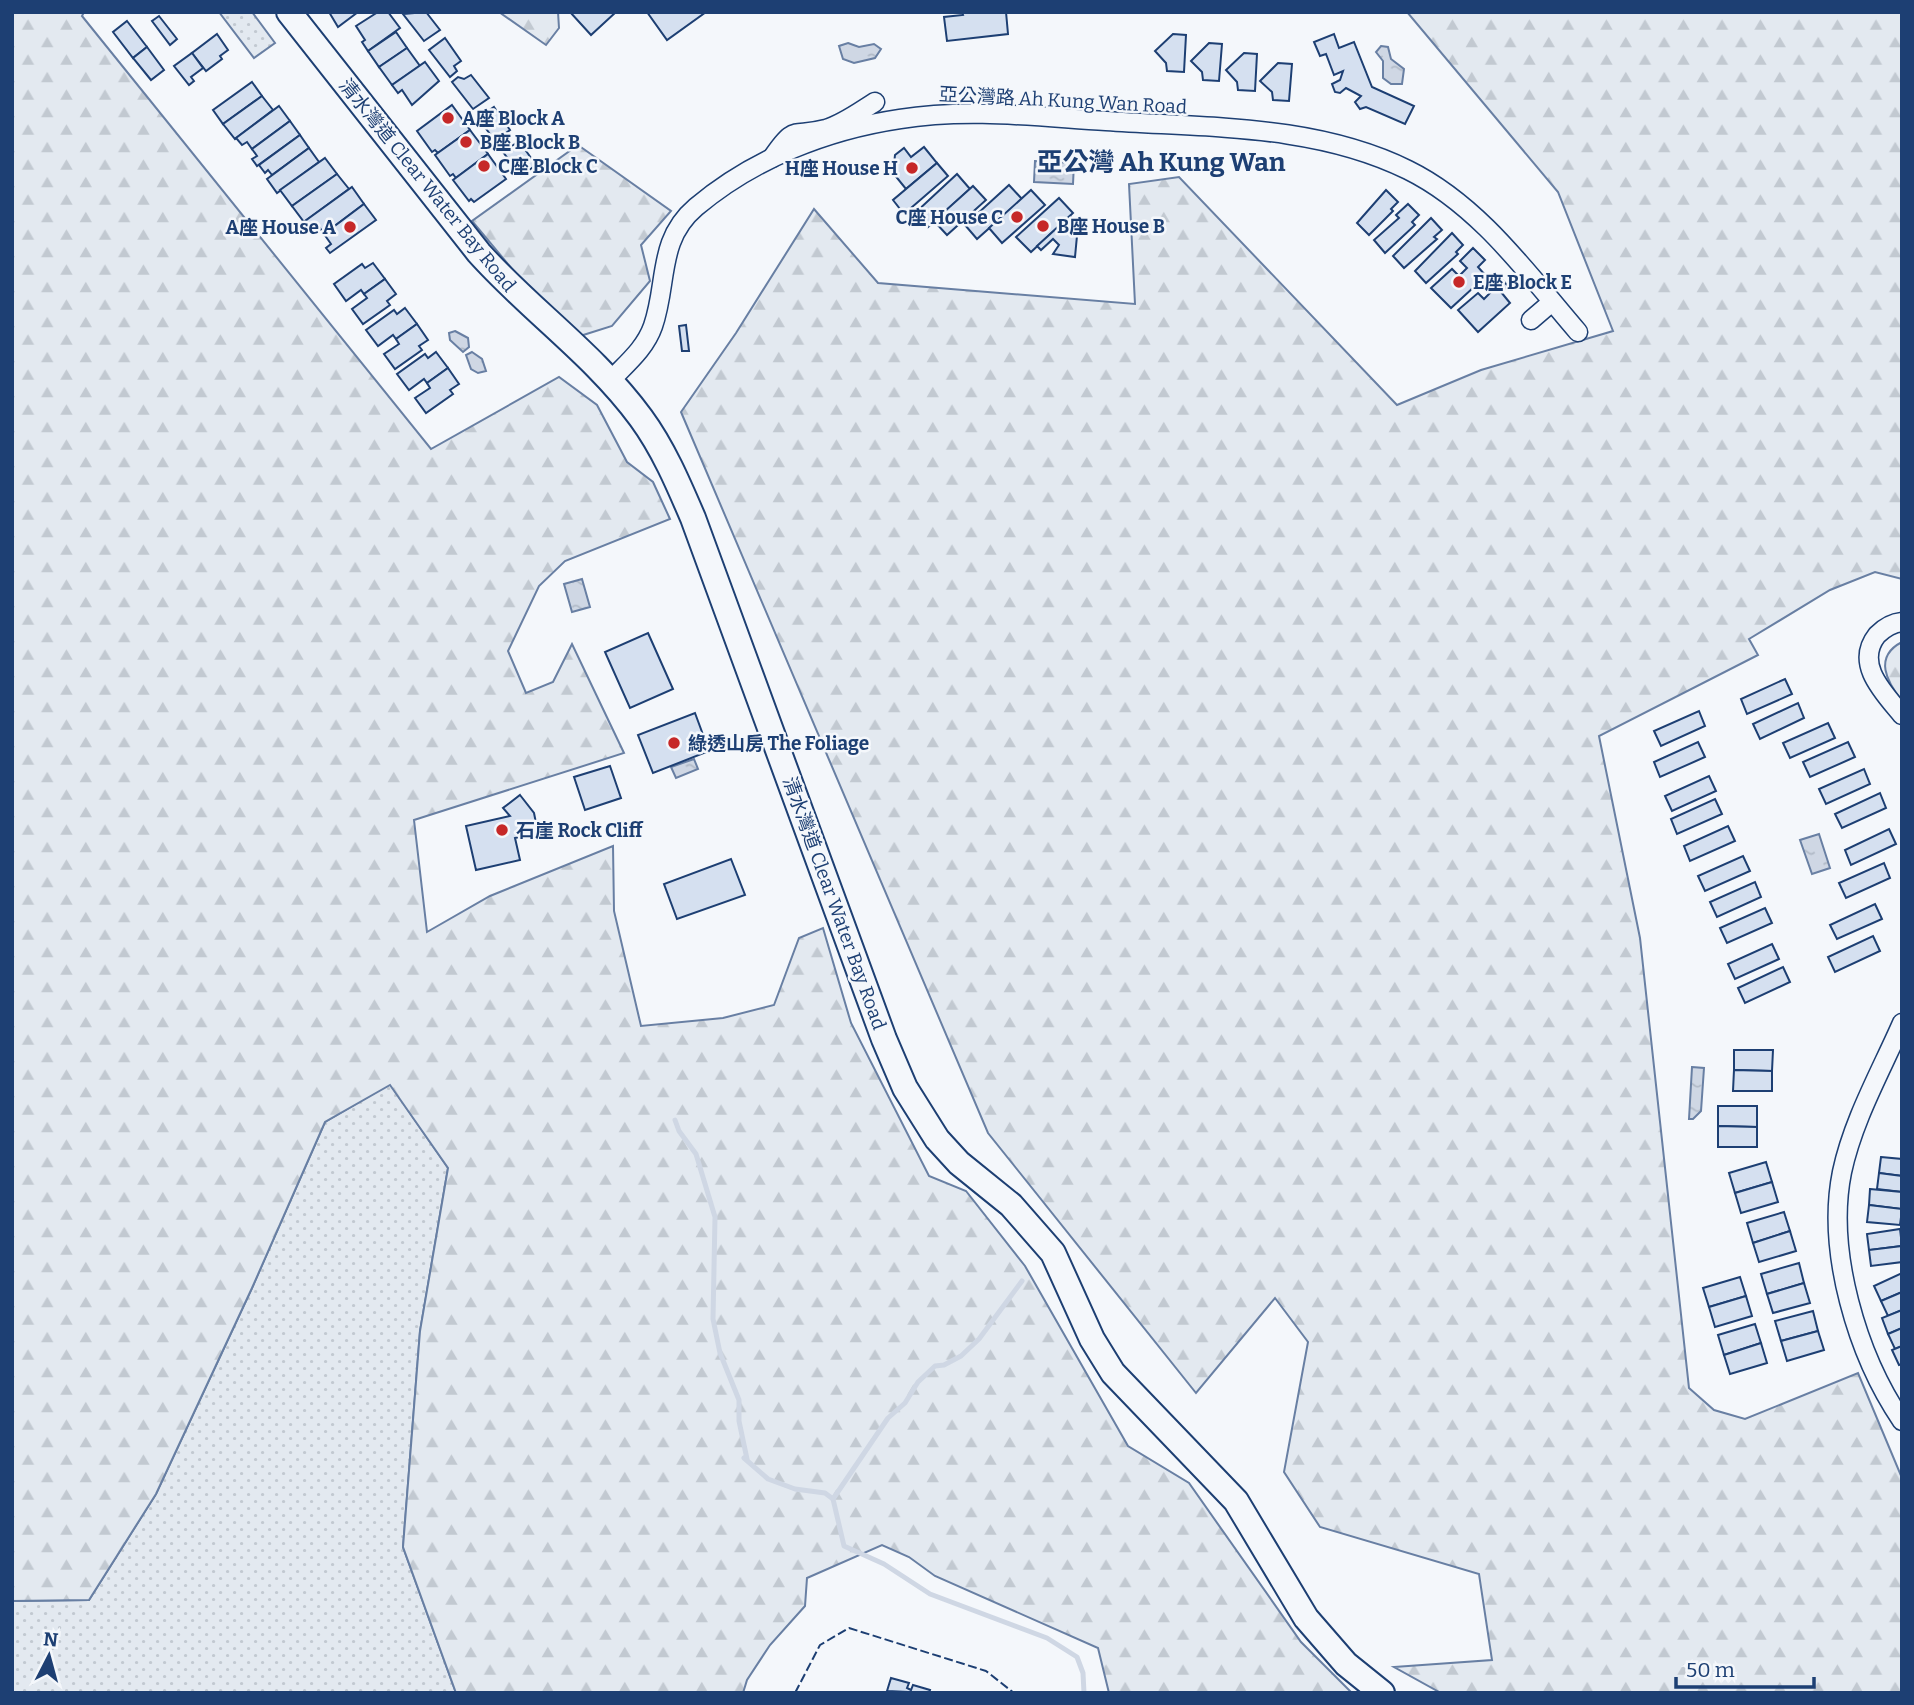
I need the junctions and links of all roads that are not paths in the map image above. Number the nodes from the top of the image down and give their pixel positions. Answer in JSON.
{"nodes":[{"id":1,"x":289,"y":12,"type":"edge"},
{"id":2,"x":875,"y":102,"type":"dead end"},
{"id":3,"x":772,"y":158,"type":"junction"},
{"id":4,"x":1552,"y":302,"type":"junction"},
{"id":5,"x":1531,"y":320,"type":"dead end"},
{"id":6,"x":1578,"y":332,"type":"dead end"},
{"id":7,"x":610,"y":381,"type":"junction"},
{"id":8,"x":1902,"y":622,"type":"edge"},
{"id":9,"x":1902,"y":715,"type":"edge"},
{"id":10,"x":1902,"y":1023,"type":"edge"},
{"id":11,"x":1902,"y":1421,"type":"edge"},
{"id":12,"x":1382,"y":1693,"type":"edge"}],
"edges":[{"from":1,"to":7,"type":"main road","name":"清水灣道 Clear Water Bay Road"},
{"from":2,"to":3,"type":"street"},
{"from":3,"to":4,"type":"street","name":"亞公灣路 Ah Kung Wan Road"},
{"from":3,"to":7,"type":"street","name":"亞公灣路 Ah Kung Wan Road"},
{"from":4,"to":5,"type":"street"},
{"from":4,"to":6,"type":"street","name":"亞公灣路 Ah Kung Wan Road"},
{"from":7,"to":12,"type":"main road","name":"清水灣道 Clear Water Bay Road"},
{"from":8,"to":9,"type":"street"},
{"from":10,"to":11,"type":"street"}]}
